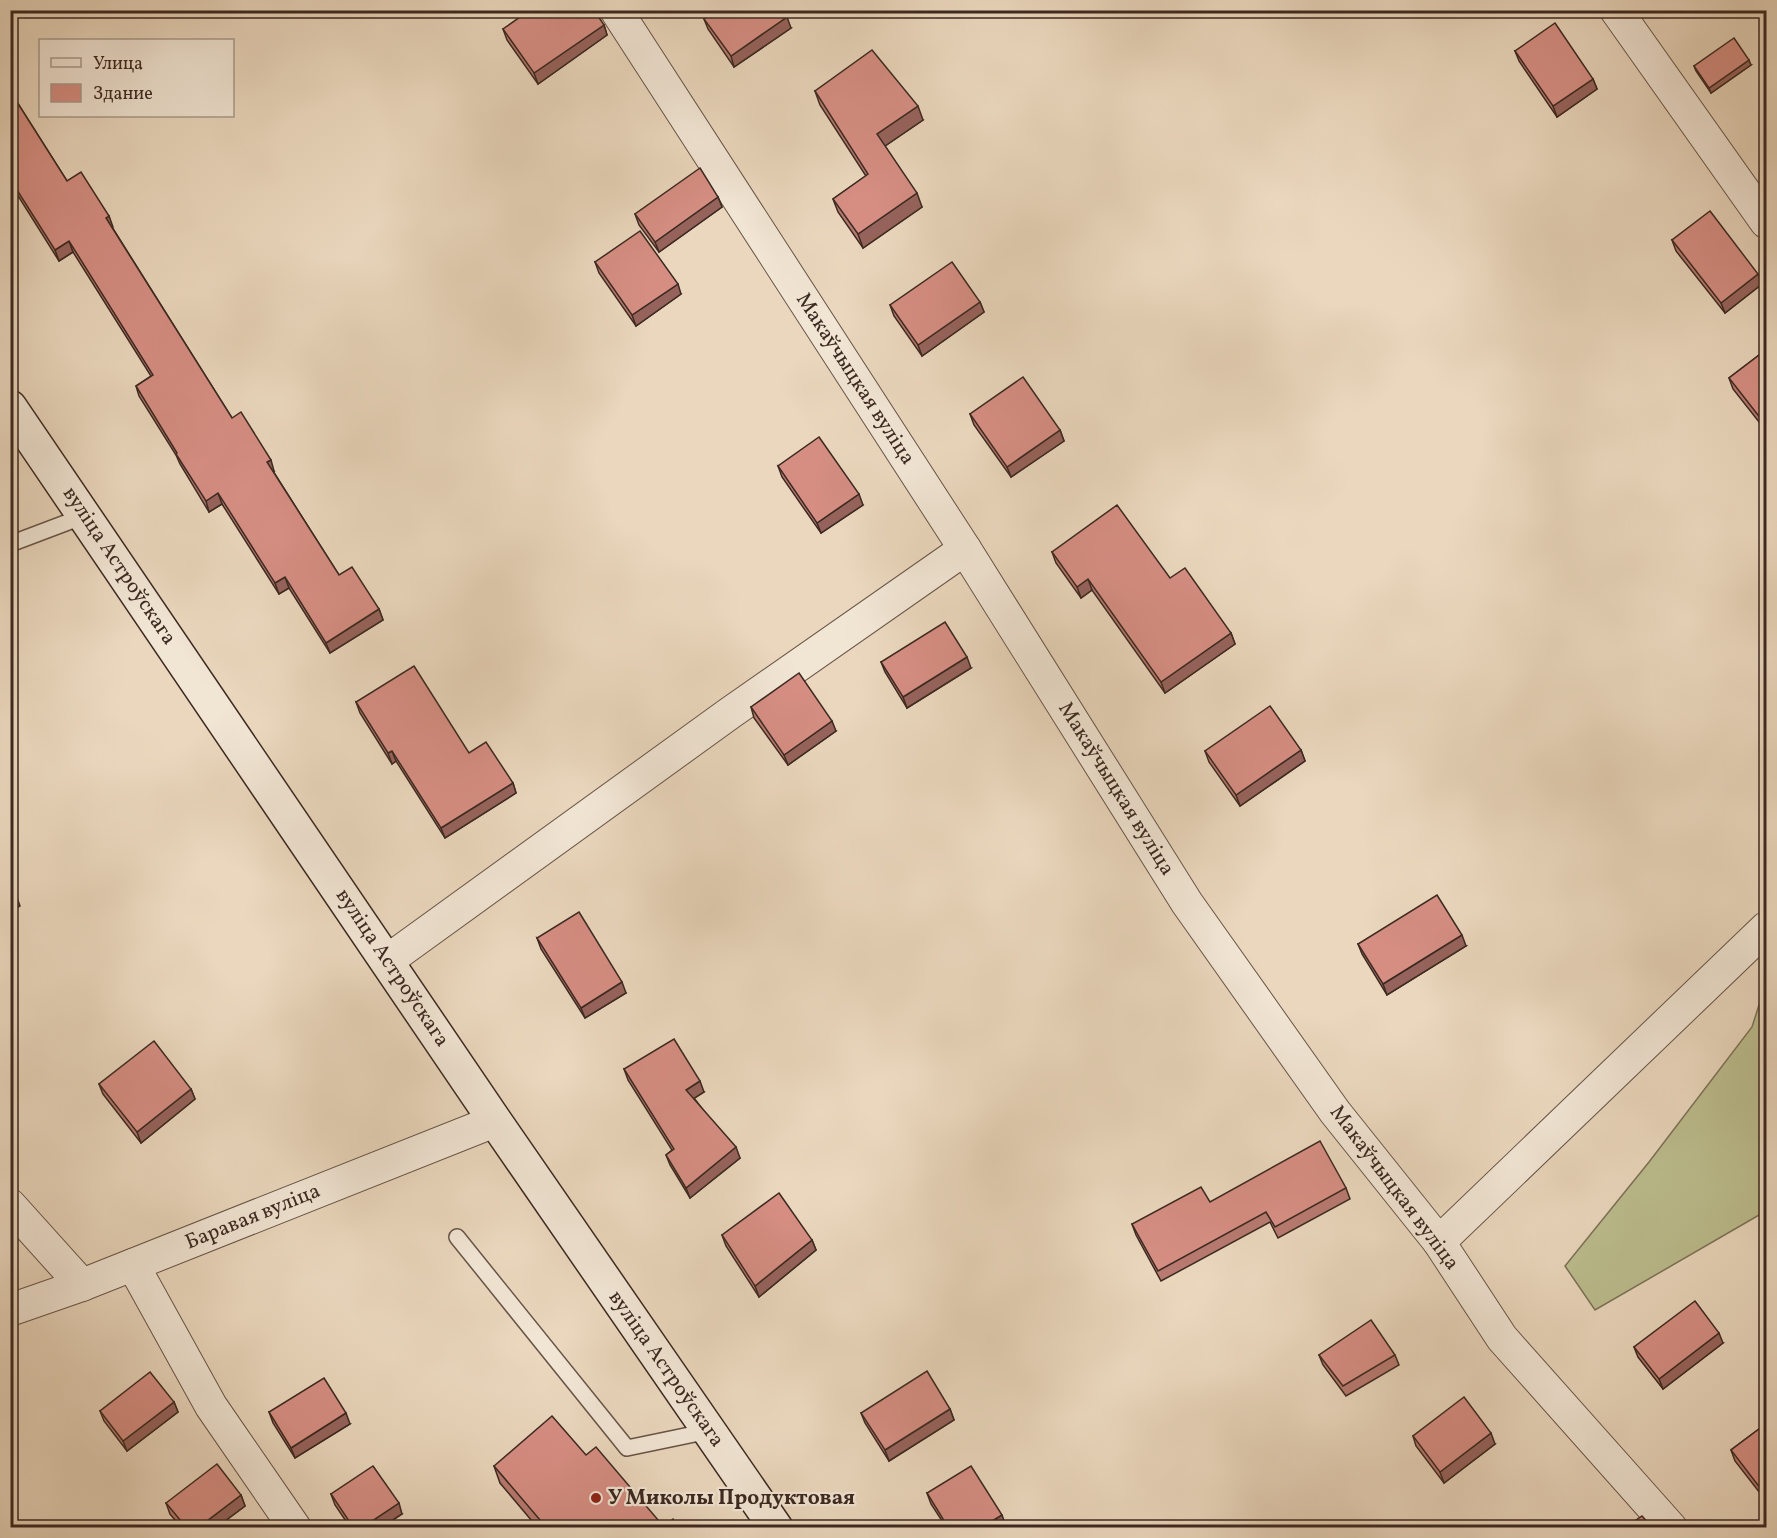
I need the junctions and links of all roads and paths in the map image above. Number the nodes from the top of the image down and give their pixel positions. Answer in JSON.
{"nodes":[{"id":1,"x":616,"y":10,"type":"edge"},
{"id":2,"x":1616,"y":10,"type":"edge"},
{"id":3,"x":1767,"y":222,"type":"edge"},
{"id":4,"x":10,"y":407,"type":"edge"},
{"id":5,"x":84,"y":516,"type":"junction"},
{"id":6,"x":10,"y":544,"type":"edge"},
{"id":7,"x":965,"y":549,"type":"junction"},
{"id":8,"x":1767,"y":928,"type":"edge"},
{"id":9,"x":387,"y":961,"type":"junction"},
{"id":10,"x":495,"y":1121,"type":"junction"},
{"id":11,"x":10,"y":1205,"type":"edge"},
{"id":12,"x":457,"y":1237,"type":"dead end"},
{"id":13,"x":1439,"y":1242,"type":"junction"},
{"id":14,"x":133,"y":1265,"type":"junction"},
{"id":15,"x":82,"y":1285,"type":"junction"},
{"id":16,"x":10,"y":1310,"type":"edge"},
{"id":17,"x":709,"y":1431,"type":"junction"},
{"id":18,"x":296,"y":1527,"type":"edge"},
{"id":19,"x":776,"y":1527,"type":"edge"},
{"id":20,"x":1671,"y":1527,"type":"edge"}],
"edges":[{"from":1,"to":7,"type":"street","name":"Макаўчыцкая вуліца"},
{"from":2,"to":3,"type":"street"},
{"from":4,"to":5,"type":"street","name":"вуліца Астроўскага"},
{"from":5,"to":6,"type":"lane"},
{"from":5,"to":9,"type":"street","name":"вуліца Астроўскага"},
{"from":7,"to":9,"type":"street"},
{"from":7,"to":13,"type":"street","name":"Макаўчыцкая вуліца"},
{"from":8,"to":13,"type":"street"},
{"from":9,"to":10,"type":"street","name":"вуліца Астроўскага"},
{"from":10,"to":14,"type":"street","name":"Баравая вуліца"},
{"from":10,"to":17,"type":"street","name":"вуліца Астроўскага"},
{"from":11,"to":15,"type":"street"},
{"from":12,"to":17,"type":"lane"},
{"from":13,"to":20,"type":"street","name":"Макаўчыцкая вуліца"},
{"from":14,"to":15,"type":"street","name":"Баравая вуліца"},
{"from":14,"to":18,"type":"street"},
{"from":15,"to":16,"type":"street","name":"Баравая вуліца"},
{"from":17,"to":19,"type":"street","name":"вуліца Астроўскага"}]}
